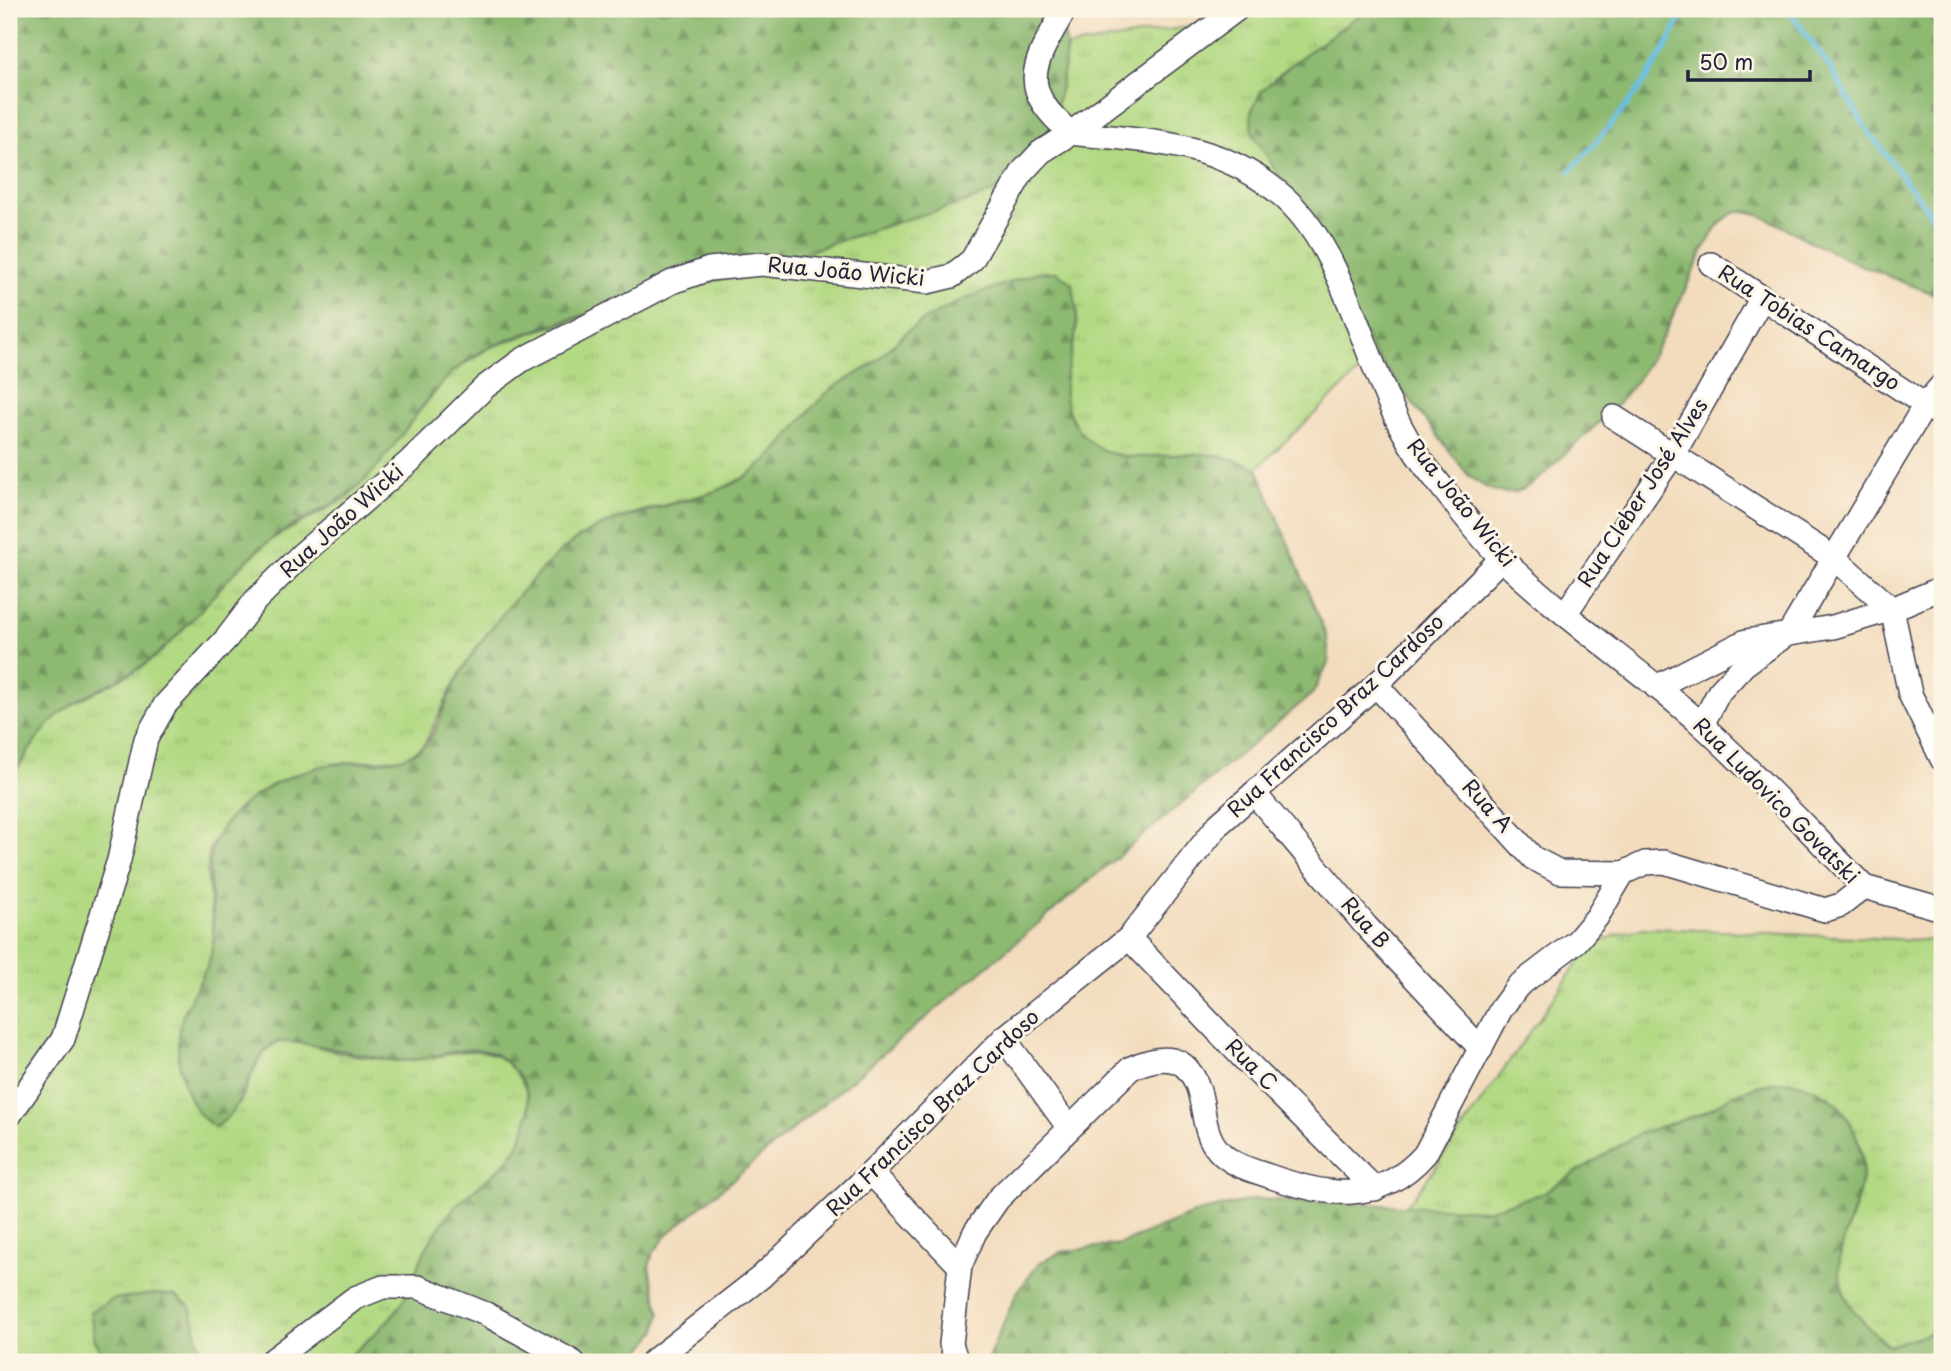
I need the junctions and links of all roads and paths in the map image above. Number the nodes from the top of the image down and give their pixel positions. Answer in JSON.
{"nodes":[{"id":1,"x":1065,"y":9,"type":"edge"},
{"id":2,"x":1237,"y":9,"type":"edge"},
{"id":3,"x":1071,"y":133,"type":"junction"},
{"id":4,"x":1711,"y":264,"type":"dead end"},
{"id":5,"x":1762,"y":298,"type":"junction"},
{"id":6,"x":1942,"y":386,"type":"edge"},
{"id":7,"x":1934,"y":410,"type":"edge"},
{"id":8,"x":1614,"y":417,"type":"dead end"},
{"id":9,"x":1673,"y":455,"type":"junction"},
{"id":10,"x":1502,"y":558,"type":"junction"},
{"id":11,"x":1834,"y":558,"type":"junction"},
{"id":12,"x":1942,"y":588,"type":"edge"},
{"id":13,"x":1892,"y":609,"type":"junction"},
{"id":14,"x":1564,"y":614,"type":"junction"},
{"id":15,"x":1790,"y":632,"type":"junction"},
{"id":16,"x":1376,"y":685,"type":"junction"},
{"id":17,"x":1656,"y":687,"type":"junction"},
{"id":18,"x":1702,"y":725,"type":"junction"},
{"id":19,"x":1942,"y":759,"type":"edge"},
{"id":20,"x":1254,"y":793,"type":"junction"},
{"id":21,"x":1623,"y":873,"type":"junction"},
{"id":22,"x":1864,"y":887,"type":"junction"},
{"id":23,"x":1942,"y":909,"type":"edge"},
{"id":24,"x":1129,"y":938,"type":"junction"},
{"id":25,"x":1004,"y":1038,"type":"junction"},
{"id":26,"x":1481,"y":1049,"type":"junction"},
{"id":27,"x":9,"y":1116,"type":"edge"},
{"id":28,"x":1069,"y":1128,"type":"junction"},
{"id":29,"x":871,"y":1173,"type":"junction"},
{"id":30,"x":1375,"y":1189,"type":"junction"},
{"id":31,"x":960,"y":1266,"type":"junction"},
{"id":32,"x":270,"y":1362,"type":"edge"},
{"id":33,"x":573,"y":1362,"type":"edge"},
{"id":34,"x":652,"y":1362,"type":"edge"},
{"id":35,"x":957,"y":1362,"type":"edge"}],
"edges":[{"from":1,"to":3,"type":"street"},
{"from":2,"to":3,"type":"street"},
{"from":3,"to":10,"type":"street","name":"Rua João Wicki"},
{"from":3,"to":27,"type":"street","name":"Rua João Wicki"},
{"from":4,"to":5,"type":"street","name":"Rua Tobias Camargo"},
{"from":5,"to":7,"type":"street","name":"Rua Tobias Camargo"},
{"from":5,"to":9,"type":"street","name":"Rua Cleber José Alves"},
{"from":6,"to":7,"type":"street"},
{"from":7,"to":11,"type":"street"},
{"from":8,"to":9,"type":"street"},
{"from":9,"to":11,"type":"street"},
{"from":9,"to":14,"type":"street","name":"Rua Cleber José Alves"},
{"from":10,"to":14,"type":"street","name":"Rua João Wicki"},
{"from":10,"to":16,"type":"street","name":"Rua Francisco Braz Cardoso"},
{"from":11,"to":13,"type":"street"},
{"from":11,"to":15,"type":"street"},
{"from":12,"to":13,"type":"street"},
{"from":13,"to":15,"type":"street"},
{"from":13,"to":19,"type":"street"},
{"from":14,"to":17,"type":"street","name":"Rua João Wicki"},
{"from":15,"to":17,"type":"street"},
{"from":15,"to":18,"type":"street"},
{"from":16,"to":20,"type":"street","name":"Rua Francisco Braz Cardoso"},
{"from":16,"to":21,"type":"street","name":"Rua A"},
{"from":17,"to":18,"type":"street","name":"Rua Ludovico Govatski"},
{"from":18,"to":22,"type":"street","name":"Rua Ludovico Govatski"},
{"from":20,"to":24,"type":"street","name":"Rua Francisco Braz Cardoso"},
{"from":20,"to":26,"type":"street","name":"Rua B"},
{"from":21,"to":22,"type":"street","name":"Rua Ludovico Govatski"},
{"from":21,"to":26,"type":"street"},
{"from":22,"to":23,"type":"street"},
{"from":24,"to":25,"type":"street","name":"Rua Francisco Braz Cardoso"},
{"from":24,"to":30,"type":"street","name":"Rua C"},
{"from":25,"to":28,"type":"street"},
{"from":25,"to":29,"type":"street","name":"Rua Francisco Braz Cardoso"},
{"from":26,"to":30,"type":"street"},
{"from":28,"to":30,"type":"street"},
{"from":28,"to":31,"type":"street"},
{"from":29,"to":31,"type":"street"},
{"from":29,"to":34,"type":"street","name":"Rua Francisco Braz Cardoso"},
{"from":31,"to":35,"type":"street"},
{"from":32,"to":33,"type":"street"}]}
